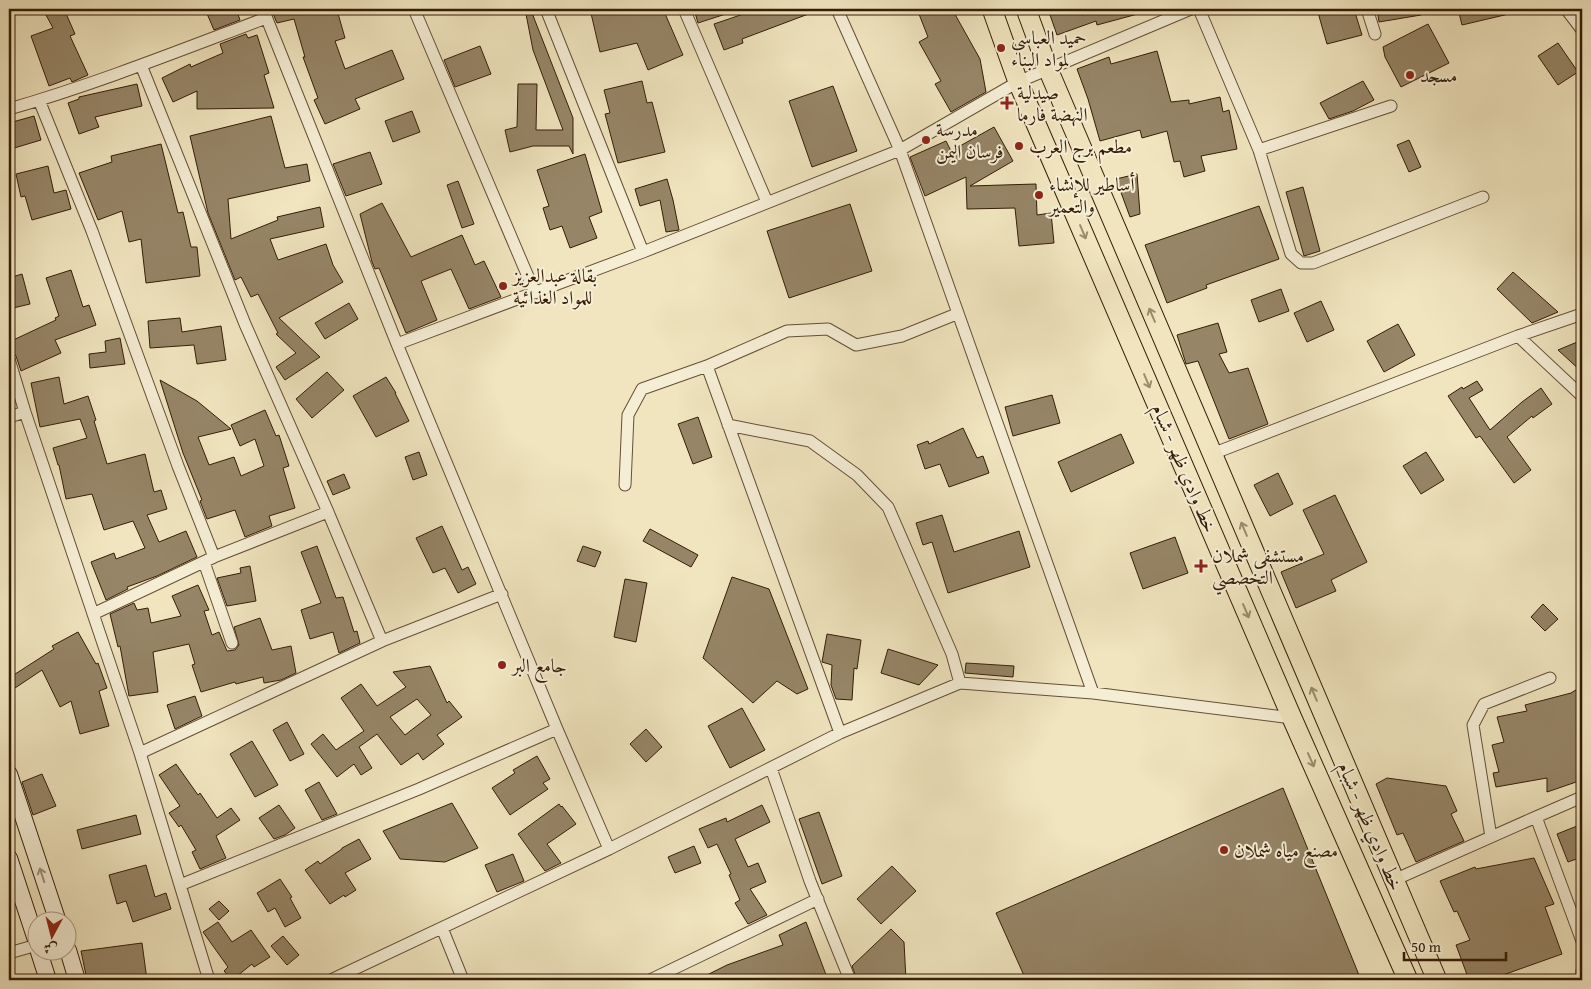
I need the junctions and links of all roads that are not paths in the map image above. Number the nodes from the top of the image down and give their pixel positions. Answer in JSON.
{"nodes":[{"id":1,"x":414,"y":9,"type":"edge"},
{"id":2,"x":546,"y":9,"type":"edge"},
{"id":3,"x":684,"y":9,"type":"edge"},
{"id":4,"x":837,"y":9,"type":"edge"},
{"id":5,"x":992,"y":9,"type":"edge"},
{"id":6,"x":1026,"y":9,"type":"edge"},
{"id":7,"x":1191,"y":9,"type":"edge"},
{"id":8,"x":1199,"y":9,"type":"edge"},
{"id":9,"x":1367,"y":9,"type":"edge"},
{"id":10,"x":1566,"y":9,"type":"edge"},
{"id":11,"x":265,"y":13,"type":"edge"},
{"id":12,"x":1582,"y":30,"type":"edge"},
{"id":13,"x":1375,"y":34,"type":"dead end"},
{"id":14,"x":140,"y":65,"type":"junction"},
{"id":15,"x":1048,"y":70,"type":"junction"},
{"id":16,"x":1018,"y":82,"type":"junction"},
{"id":17,"x":40,"y":100,"type":"junction"},
{"id":18,"x":1392,"y":106,"type":"dead end"},
{"id":19,"x":9,"y":109,"type":"edge"},
{"id":20,"x":900,"y":150,"type":"junction"},
{"id":21,"x":1258,"y":150,"type":"junction"},
{"id":22,"x":1483,"y":197,"type":"dead end"},
{"id":23,"x":767,"y":202,"type":"junction"},
{"id":24,"x":643,"y":252,"type":"junction"},
{"id":25,"x":535,"y":293,"type":"junction"},
{"id":26,"x":1582,"y":314,"type":"edge"},
{"id":27,"x":954,"y":315,"type":"dead end"},
{"id":28,"x":1518,"y":336,"type":"junction"},
{"id":29,"x":397,"y":344,"type":"junction"},
{"id":30,"x":9,"y":360,"type":"edge"},
{"id":31,"x":707,"y":366,"type":"junction"},
{"id":32,"x":1582,"y":396,"type":"edge"},
{"id":33,"x":25,"y":412,"type":"junction"},
{"id":34,"x":9,"y":416,"type":"edge"},
{"id":35,"x":728,"y":424,"type":"junction"},
{"id":36,"x":1212,"y":454,"type":"junction"},
{"id":37,"x":625,"y":485,"type":"dead end"},
{"id":38,"x":328,"y":512,"type":"junction"},
{"id":39,"x":209,"y":560,"type":"junction"},
{"id":40,"x":502,"y":594,"type":"junction"},
{"id":41,"x":93,"y":614,"type":"junction"},
{"id":42,"x":382,"y":641,"type":"junction"},
{"id":43,"x":232,"y":643,"type":"dead end"},
{"id":44,"x":1550,"y":678,"type":"dead end"},
{"id":45,"x":960,"y":683,"type":"junction"},
{"id":46,"x":1093,"y":693,"type":"junction"},
{"id":47,"x":1292,"y":718,"type":"junction"},
{"id":48,"x":557,"y":729,"type":"junction"},
{"id":49,"x":840,"y":732,"type":"junction"},
{"id":50,"x":140,"y":753,"type":"junction"},
{"id":51,"x":771,"y":768,"type":"junction"},
{"id":52,"x":9,"y":774,"type":"edge"},
{"id":53,"x":1582,"y":797,"type":"edge"},
{"id":54,"x":1536,"y":817,"type":"junction"},
{"id":55,"x":1491,"y":838,"type":"junction"},
{"id":56,"x":609,"y":849,"type":"junction"},
{"id":57,"x":9,"y":858,"type":"edge"},
{"id":58,"x":1394,"y":880,"type":"junction"},
{"id":59,"x":180,"y":885,"type":"junction"},
{"id":60,"x":818,"y":900,"type":"junction"},
{"id":61,"x":55,"y":912,"type":"edge"},
{"id":62,"x":28,"y":918,"type":"edge"},
{"id":63,"x":442,"y":928,"type":"junction"},
{"id":64,"x":1582,"y":941,"type":"edge"},
{"id":65,"x":28,"y":948,"type":"edge"},
{"id":66,"x":9,"y":953,"type":"edge"},
{"id":67,"x":42,"y":962,"type":"edge"},
{"id":68,"x":72,"y":962,"type":"edge"},
{"id":69,"x":1582,"y":971,"type":"edge"},
{"id":70,"x":48,"y":980,"type":"edge"},
{"id":71,"x":78,"y":980,"type":"edge"},
{"id":72,"x":209,"y":980,"type":"edge"},
{"id":73,"x":331,"y":980,"type":"edge"},
{"id":74,"x":463,"y":980,"type":"edge"},
{"id":75,"x":650,"y":980,"type":"edge"},
{"id":76,"x":850,"y":980,"type":"edge"},
{"id":77,"x":1408,"y":980,"type":"edge"},
{"id":78,"x":1437,"y":980,"type":"edge"},
{"id":79,"x":1582,"y":980,"type":"edge"}],
"edges":[{"from":1,"to":25,"type":"street"},
{"from":2,"to":24,"type":"street"},
{"from":3,"to":23,"type":"street"},
{"from":4,"to":20,"type":"street"},
{"from":5,"to":16,"type":"main road","name":"خط وادي ظهر - شبام"},
{"from":6,"to":15,"type":"main road","name":"خط وادي ظهر - شبام"},
{"from":7,"to":15,"type":"street"},
{"from":8,"to":21,"type":"street"},
{"from":9,"to":13,"type":"street"},
{"from":10,"to":12,"type":"street"},
{"from":11,"to":14,"type":"street"},
{"from":11,"to":29,"type":"street"},
{"from":14,"to":17,"type":"street"},
{"from":14,"to":38,"type":"street"},
{"from":15,"to":16,"type":"street"},
{"from":36,"to":15,"type":"main road","name":"خط وادي ظهر - شبام","one_way":true},
{"from":16,"to":20,"type":"street"},
{"from":16,"to":47,"type":"main road","name":"خط وادي ظهر - شبام","one_way":true},
{"from":17,"to":19,"type":"street"},
{"from":17,"to":39,"type":"street"},
{"from":18,"to":21,"type":"street"},
{"from":20,"to":23,"type":"street"},
{"from":20,"to":46,"type":"street"},
{"from":21,"to":22,"type":"street"},
{"from":23,"to":24,"type":"street"},
{"from":24,"to":25,"type":"street"},
{"from":25,"to":29,"type":"street"},
{"from":26,"to":28,"type":"street"},
{"from":27,"to":31,"type":"street"},
{"from":28,"to":32,"type":"street"},
{"from":28,"to":36,"type":"street"},
{"from":29,"to":40,"type":"street"},
{"from":30,"to":33,"type":"street"},
{"from":31,"to":35,"type":"street"},
{"from":31,"to":37,"type":"street"},
{"from":33,"to":34,"type":"street"},
{"from":33,"to":41,"type":"street"},
{"from":35,"to":45,"type":"street"},
{"from":35,"to":49,"type":"street"},
{"from":58,"to":36,"type":"main road","name":"خط وادي ظهر - شبام","one_way":true},
{"from":38,"to":39,"type":"street"},
{"from":38,"to":42,"type":"street"},
{"from":39,"to":41,"type":"street"},
{"from":39,"to":43,"type":"street"},
{"from":40,"to":42,"type":"street"},
{"from":40,"to":48,"type":"street"},
{"from":41,"to":50,"type":"street"},
{"from":42,"to":50,"type":"street"},
{"from":44,"to":55,"type":"street"},
{"from":45,"to":46,"type":"street"},
{"from":45,"to":49,"type":"street"},
{"from":46,"to":47,"type":"street"},
{"from":47,"to":77,"type":"main road","name":"خط وادي ظهر - شبام","one_way":true},
{"from":48,"to":56,"type":"street"},
{"from":48,"to":59,"type":"street"},
{"from":49,"to":51,"type":"street"},
{"from":50,"to":59,"type":"street"},
{"from":51,"to":56,"type":"street"},
{"from":51,"to":60,"type":"street"},
{"from":61,"to":52,"type":"street","one_way":true},
{"from":53,"to":54,"type":"street"},
{"from":54,"to":55,"type":"street"},
{"from":54,"to":64,"type":"street"},
{"from":55,"to":58,"type":"street"},
{"from":56,"to":63,"type":"street"},
{"from":57,"to":62,"type":"street"},
{"from":58,"to":78,"type":"main road","name":"خط وادي ظهر - شبام"},
{"from":59,"to":72,"type":"street"},
{"from":60,"to":75,"type":"street"},
{"from":60,"to":76,"type":"street"},
{"from":63,"to":73,"type":"street"},
{"from":63,"to":74,"type":"street"},
{"from":65,"to":66,"type":"street"},
{"from":67,"to":70,"type":"street"},
{"from":68,"to":71,"type":"street"},
{"from":69,"to":79,"type":"street"}]}
